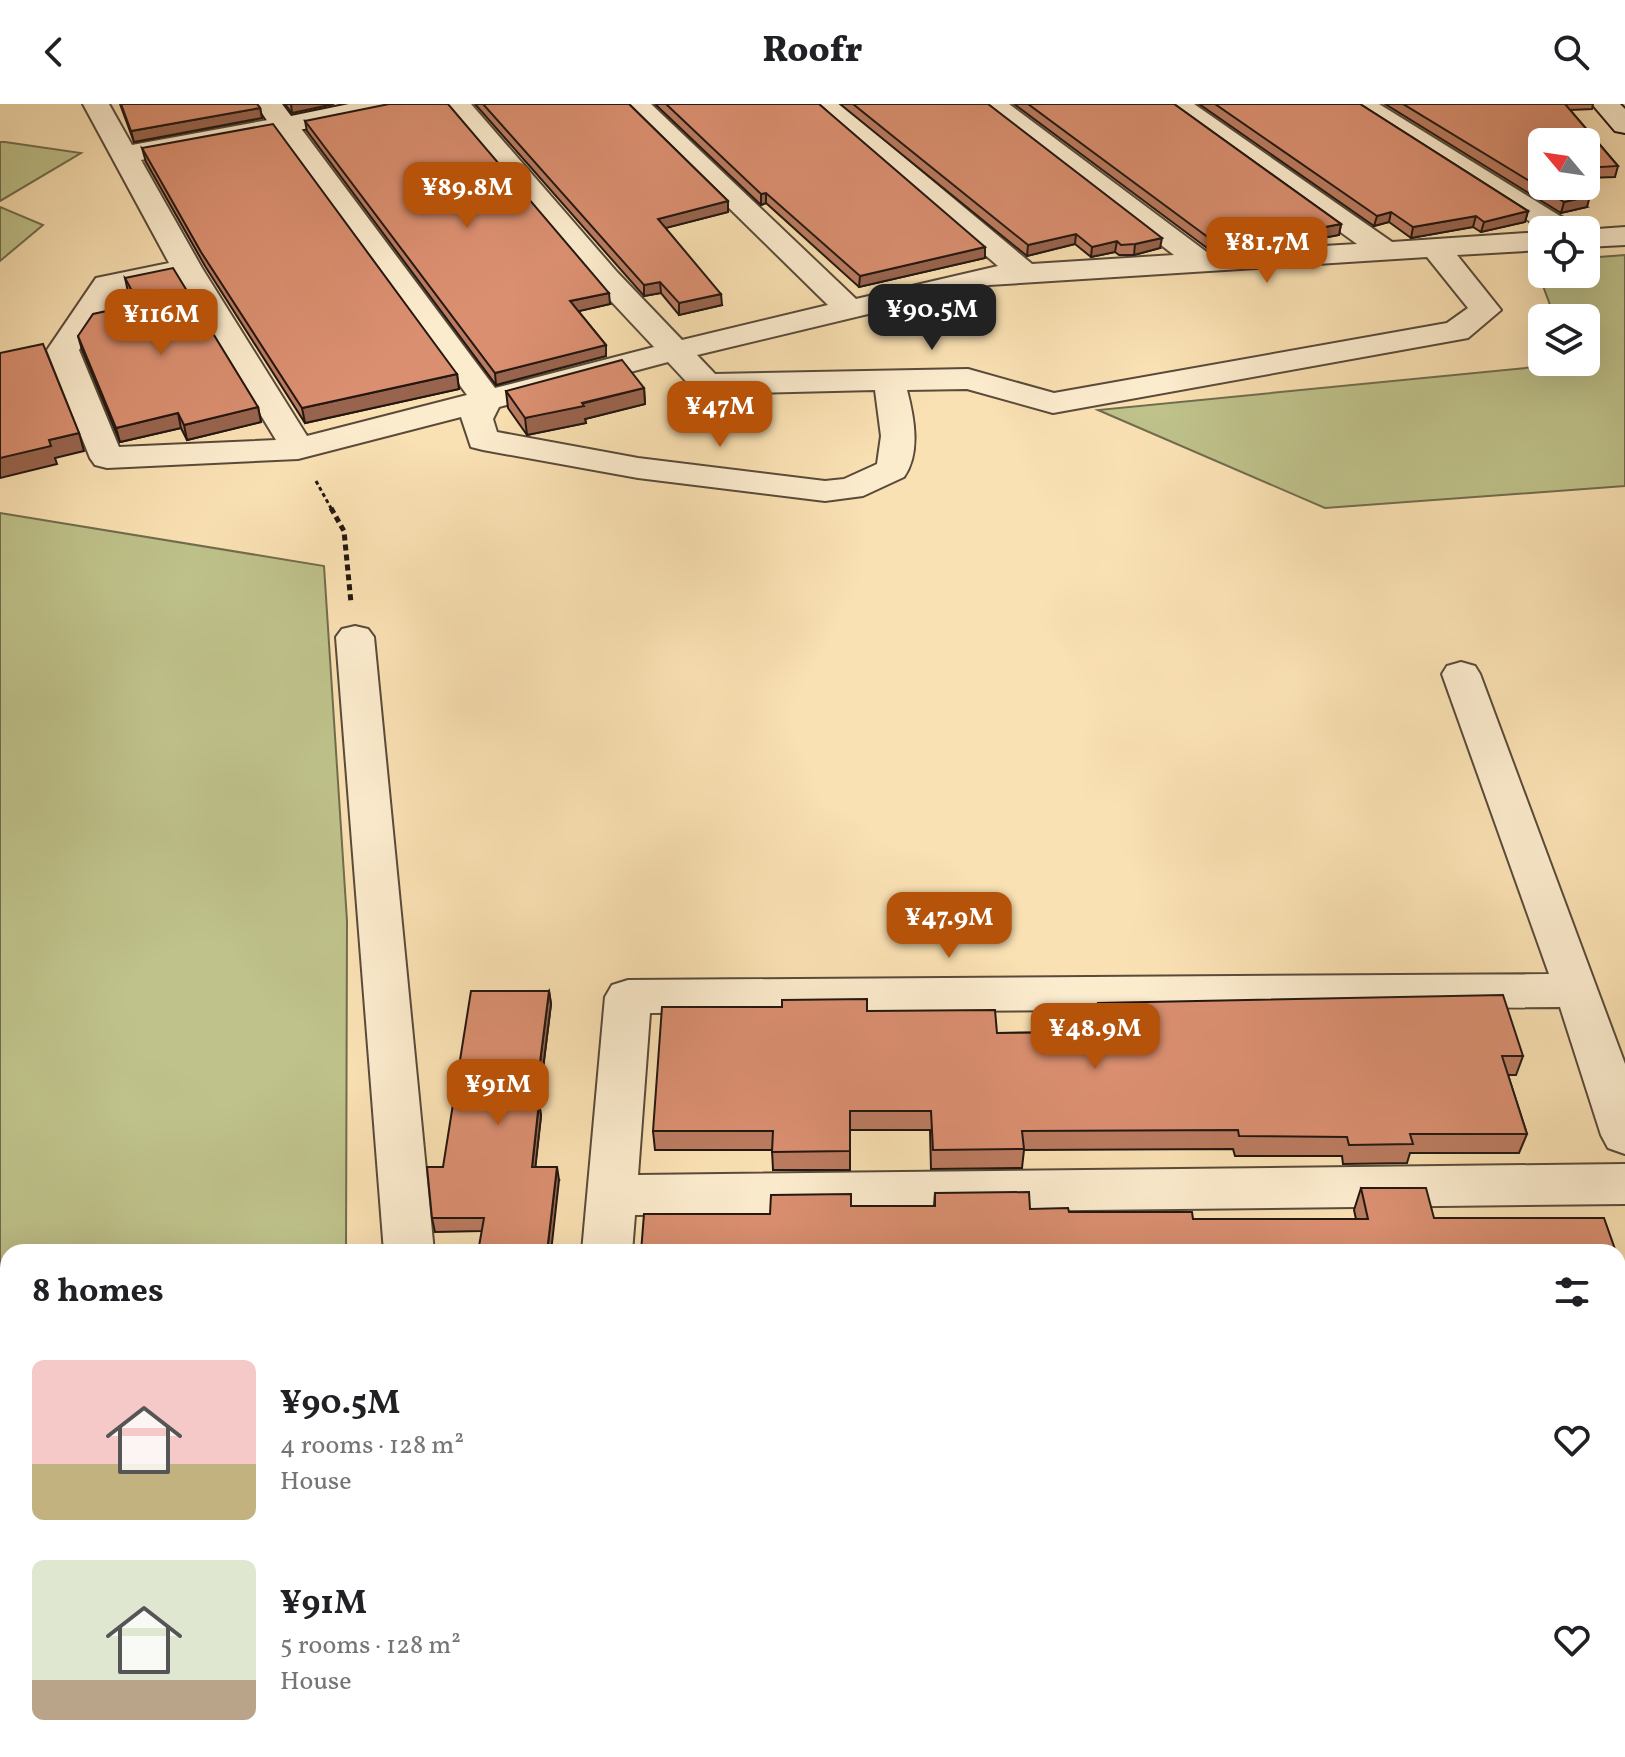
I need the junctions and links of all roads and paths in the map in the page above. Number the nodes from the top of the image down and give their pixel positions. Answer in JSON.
{"nodes":[{"id":1,"x":96,"y":104,"type":"edge"},
{"id":2,"x":389,"y":104,"type":"edge"},
{"id":3,"x":457,"y":104,"type":"edge"},
{"id":4,"x":636,"y":104,"type":"edge"},
{"id":5,"x":824,"y":104,"type":"edge"},
{"id":6,"x":992,"y":104,"type":"edge"},
{"id":7,"x":1177,"y":104,"type":"edge"},
{"id":8,"x":1605,"y":104,"type":"edge"},
{"id":9,"x":1409,"y":108,"type":"edge"},
{"id":10,"x":1371,"y":110,"type":"edge"},
{"id":11,"x":276,"y":114,"type":"edge"},
{"id":12,"x":1625,"y":125,"type":"edge"},
{"id":13,"x":124,"y":155,"type":"junction"},
{"id":14,"x":1541,"y":216,"type":"edge"},
{"id":15,"x":1625,"y":236,"type":"edge"},
{"id":16,"x":1600,"y":237,"type":"edge"},
{"id":17,"x":1528,"y":242,"type":"edge"},
{"id":18,"x":1435,"y":248,"type":"junction"},
{"id":19,"x":1386,"y":251,"type":"junction"},
{"id":20,"x":1201,"y":262,"type":"junction"},
{"id":21,"x":187,"y":268,"type":"junction"},
{"id":22,"x":1024,"y":273,"type":"junction"},
{"id":23,"x":849,"y":309,"type":"junction"},
{"id":24,"x":675,"y":351,"type":"junction"},
{"id":25,"x":888,"y":379,"type":"junction"},
{"id":26,"x":487,"y":399,"type":"junction"},
{"id":27,"x":298,"y":449,"type":"junction"},
{"id":28,"x":355,"y":637,"type":"joint"},
{"id":29,"x":1461,"y":674,"type":"dead end"},
{"id":30,"x":1577,"y":990,"type":"junction"},
{"id":31,"x":1625,"y":1135,"type":"edge"},
{"id":32,"x":1625,"y":1184,"type":"edge"},
{"id":33,"x":613,"y":1195,"type":"junction"},
{"id":34,"x":408,"y":1244,"type":"edge"},
{"id":35,"x":608,"y":1244,"type":"edge"}],
"edges":[{"from":1,"to":13,"type":"street"},
{"from":2,"to":11,"type":"street"},
{"from":3,"to":24,"type":"street"},
{"from":4,"to":23,"type":"street"},
{"from":5,"to":22,"type":"street"},
{"from":6,"to":20,"type":"street"},
{"from":7,"to":19,"type":"street"},
{"from":8,"to":12,"type":"street"},
{"from":9,"to":10,"type":"street"},
{"from":10,"to":14,"type":"street"},
{"from":11,"to":13,"type":"street"},
{"from":11,"to":26,"type":"street"},
{"from":13,"to":21,"type":"street"},
{"from":15,"to":16,"type":"street"},
{"from":17,"to":18,"type":"street"},
{"from":18,"to":19,"type":"street"},
{"from":18,"to":25,"type":"street"},
{"from":19,"to":20,"type":"street"},
{"from":20,"to":22,"type":"street"},
{"from":21,"to":27,"type":"street"},
{"from":21,"to":27,"type":"street"},
{"from":22,"to":23,"type":"street"},
{"from":23,"to":24,"type":"street"},
{"from":24,"to":25,"type":"street"},
{"from":24,"to":26,"type":"street"},
{"from":25,"to":26,"type":"street"},
{"from":26,"to":27,"type":"street"},
{"from":27,"to":28,"type":"path"},
{"from":28,"to":34,"type":"street"},
{"from":29,"to":30,"type":"street"},
{"from":30,"to":31,"type":"street"},
{"from":30,"to":33,"type":"street"},
{"from":32,"to":33,"type":"street"},
{"from":33,"to":35,"type":"street"}]}
